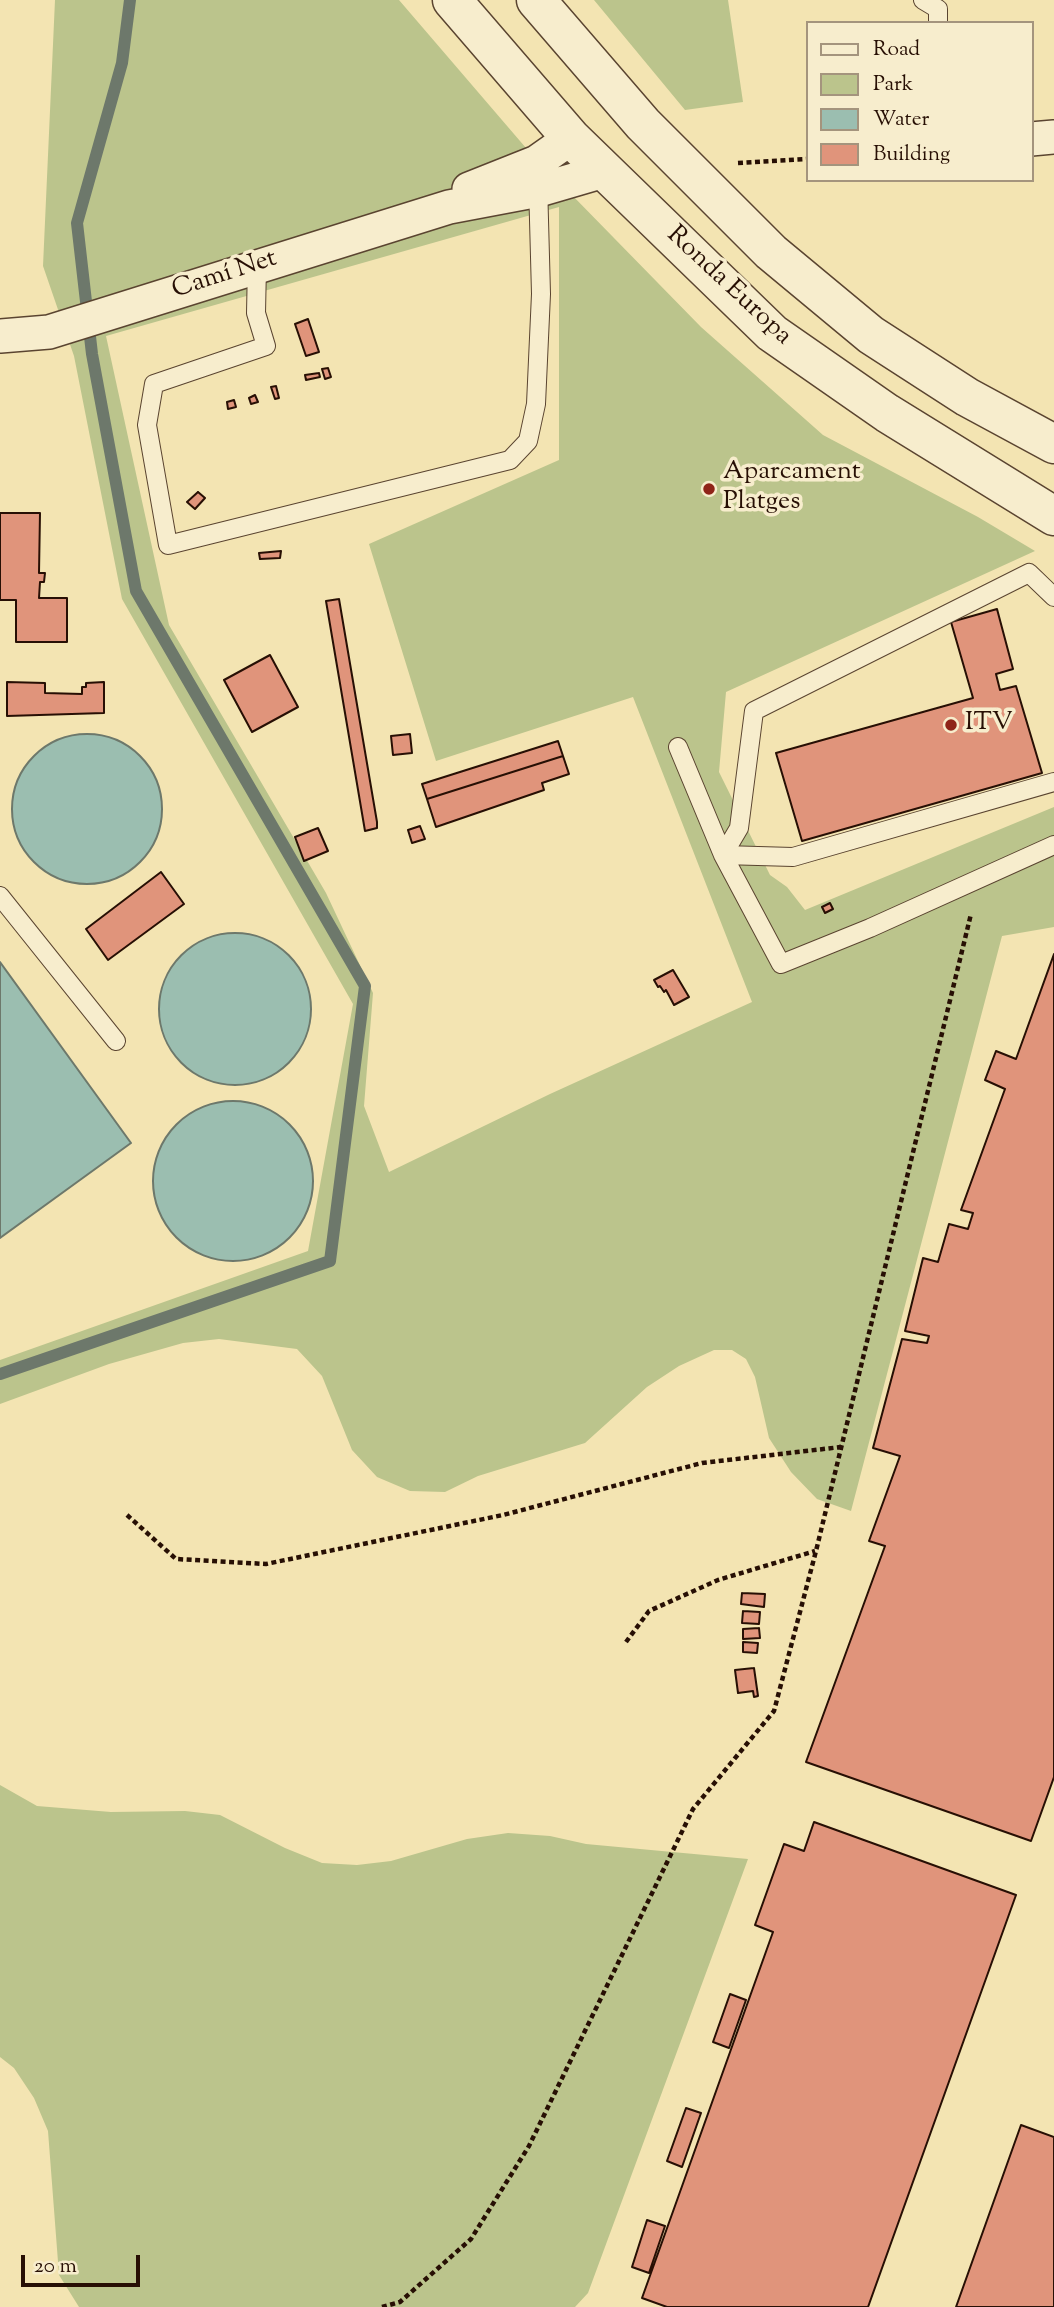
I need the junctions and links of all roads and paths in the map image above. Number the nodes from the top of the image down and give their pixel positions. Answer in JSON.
{"nodes":[{"id":1,"x":452,"y":0,"type":"edge"},
{"id":2,"x":536,"y":0,"type":"edge"},
{"id":3,"x":923,"y":0,"type":"edge"},
{"id":4,"x":938,"y":21,"type":"edge"},
{"id":5,"x":1054,"y":137,"type":"edge"},
{"id":6,"x":571,"y":138,"type":"junction"},
{"id":7,"x":1033,"y":139,"type":"edge"},
{"id":8,"x":806,"y":159,"type":"edge"},
{"id":9,"x":733,"y":164,"type":"dead end"},
{"id":10,"x":604,"y":171,"type":"junction"},
{"id":11,"x":538,"y":176,"type":"junction"},
{"id":12,"x":257,"y":265,"type":"junction"},
{"id":13,"x":0,"y":336,"type":"edge"},
{"id":14,"x":1054,"y":444,"type":"edge"},
{"id":15,"x":1054,"y":516,"type":"edge"},
{"id":16,"x":1054,"y":597,"type":"edge"},
{"id":17,"x":678,"y":747,"type":"dead end"},
{"id":18,"x":1054,"y":782,"type":"edge"},
{"id":19,"x":1054,"y":845,"type":"edge"},
{"id":20,"x":723,"y":855,"type":"junction"},
{"id":21,"x":979,"y":880,"type":"junction"},
{"id":22,"x":0,"y":896,"type":"edge"},
{"id":23,"x":116,"y":1041,"type":"dead end"},
{"id":24,"x":841,"y":1447,"type":"junction"},
{"id":25,"x":127,"y":1515,"type":"dead end"},
{"id":26,"x":816,"y":1551,"type":"junction"},
{"id":27,"x":626,"y":1642,"type":"dead end"},
{"id":28,"x":382,"y":2307,"type":"edge"}],
"edges":[{"from":1,"to":6,"type":"street","name":"Ronda Europa"},
{"from":2,"to":14,"type":"street","name":"Ronda Europa"},
{"from":3,"to":4,"type":"lane"},
{"from":5,"to":7,"type":"street"},
{"from":6,"to":10,"type":"street","name":"Ronda Europa"},
{"from":6,"to":11,"type":"street","name":"Camí Net"},
{"from":8,"to":9,"type":"path"},
{"from":10,"to":11,"type":"street","name":"Camí Net"},
{"from":10,"to":15,"type":"street","name":"Ronda Europa"},
{"from":11,"to":12,"type":"street","name":"Camí Net"},
{"from":11,"to":12,"type":"lane"},
{"from":12,"to":13,"type":"street","name":"Camí Net"},
{"from":16,"to":20,"type":"lane"},
{"from":17,"to":20,"type":"lane"},
{"from":18,"to":20,"type":"lane"},
{"from":19,"to":21,"type":"lane"},
{"from":20,"to":21,"type":"lane"},
{"from":21,"to":24,"type":"path"},
{"from":22,"to":23,"type":"lane"},
{"from":24,"to":25,"type":"path"},
{"from":24,"to":26,"type":"path"},
{"from":26,"to":27,"type":"path"},
{"from":26,"to":28,"type":"path"}]}
